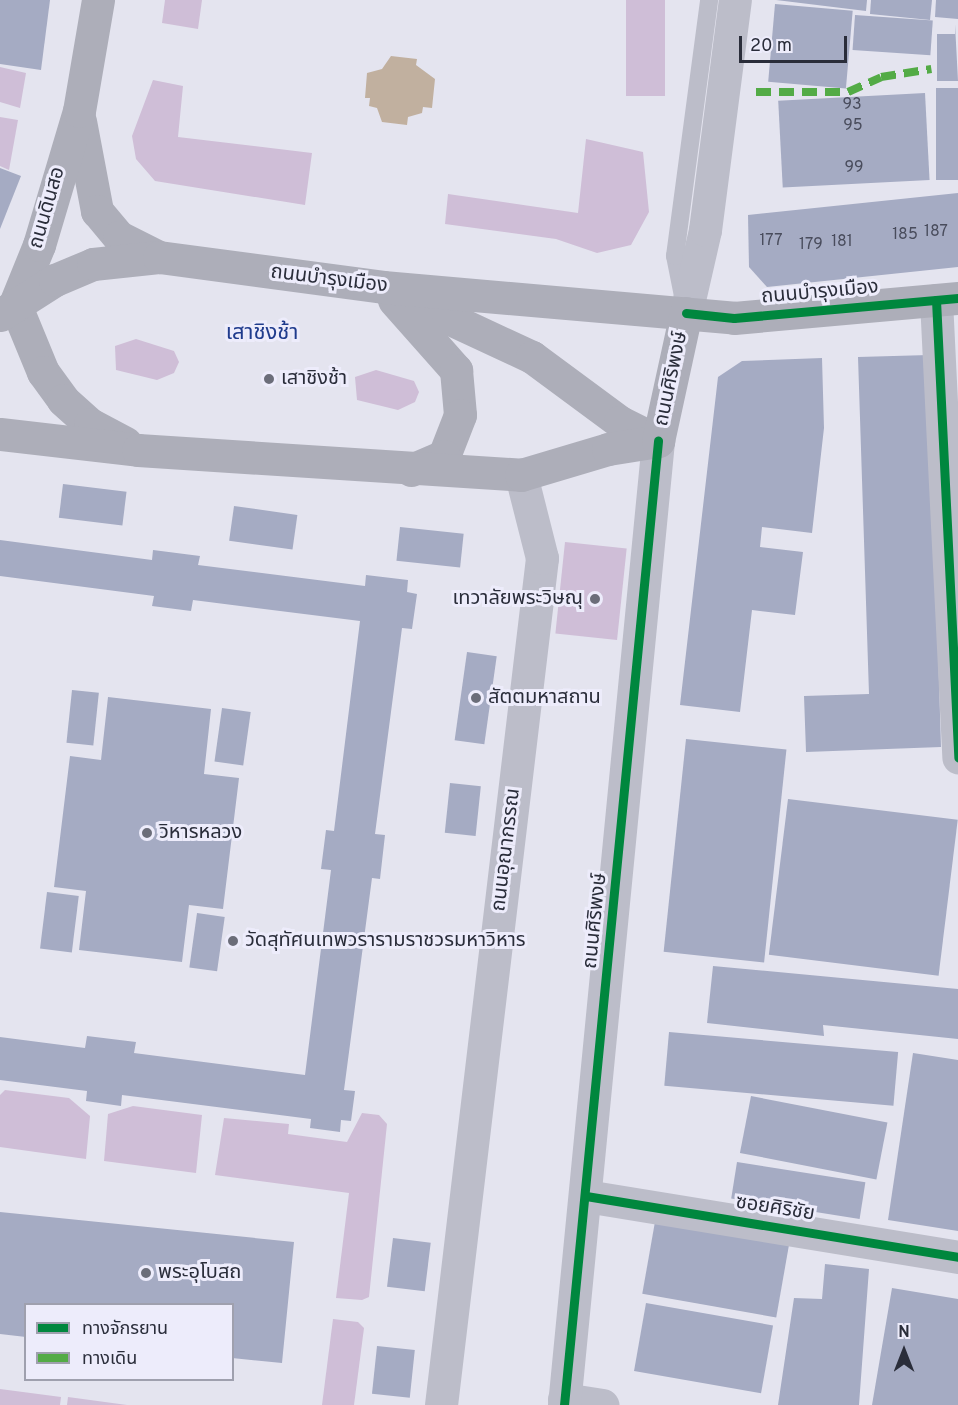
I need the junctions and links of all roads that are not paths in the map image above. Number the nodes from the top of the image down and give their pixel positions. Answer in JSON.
{"nodes":[{"id":1,"x":98,"y":0,"type":"edge"},
{"id":2,"x":709,"y":0,"type":"edge"},
{"id":3,"x":735,"y":0,"type":"edge"},
{"id":4,"x":79,"y":111,"type":"junction"},
{"id":5,"x":159,"y":257,"type":"junction"},
{"id":6,"x":383,"y":287,"type":"junction"},
{"id":7,"x":947,"y":299,"type":"edge"},
{"id":8,"x":7,"y":309,"type":"edge"},
{"id":9,"x":686,"y":313,"type":"junction"},
{"id":10,"x":0,"y":434,"type":"edge"},
{"id":11,"x":658,"y":441,"type":"junction"},
{"id":12,"x":138,"y":450,"type":"junction"},
{"id":13,"x":408,"y":471,"type":"junction"},
{"id":14,"x":521,"y":476,"type":"junction"},
{"id":15,"x":958,"y":757,"type":"edge"},
{"id":16,"x":586,"y":1196,"type":"junction"},
{"id":17,"x":958,"y":1257,"type":"edge"},
{"id":18,"x":564,"y":1402,"type":"edge"},
{"id":19,"x":441,"y":1405,"type":"edge"},
{"id":20,"x":603,"y":1405,"type":"edge"}],
"edges":[{"from":1,"to":4,"type":"main road","name":"ถนนดินสอ"},
{"from":2,"to":9,"type":"lane"},
{"from":3,"to":9,"type":"street","name":"ถนนศิริพงษ์"},
{"from":4,"to":5,"type":"main road","name":"ถนนดินสอ"},
{"from":4,"to":8,"type":"main road","name":"ถนนดินสอ"},
{"from":5,"to":6,"type":"main road","name":"ถนนบำรุงเมือง"},
{"from":5,"to":8,"type":"main road","name":"ถนนบำรุงเมือง"},
{"from":6,"to":9,"type":"main road","name":"ถนนบำรุงเมือง"},
{"from":6,"to":11,"type":"main road"},
{"from":6,"to":13,"type":"main road"},
{"from":7,"to":9,"type":"main road","name":"ถนนบำรุงเมือง"},
{"from":7,"to":15,"type":"street"},
{"from":8,"to":12,"type":"main road"},
{"from":9,"to":11,"type":"main road","name":"ถนนศิริพงษ์"},
{"from":10,"to":12,"type":"main road"},
{"from":11,"to":14,"type":"main road"},
{"from":11,"to":16,"type":"street","name":"ถนนศิริพงษ์"},
{"from":12,"to":13,"type":"main road"},
{"from":13,"to":14,"type":"main road"},
{"from":14,"to":19,"type":"street","name":"ถนนอุณากรรณ"},
{"from":16,"to":17,"type":"street","name":"ซอยศิริชัย"},
{"from":16,"to":18,"type":"street","name":"ถนนศิริพงษ์"},
{"from":18,"to":20,"type":"street"}]}
